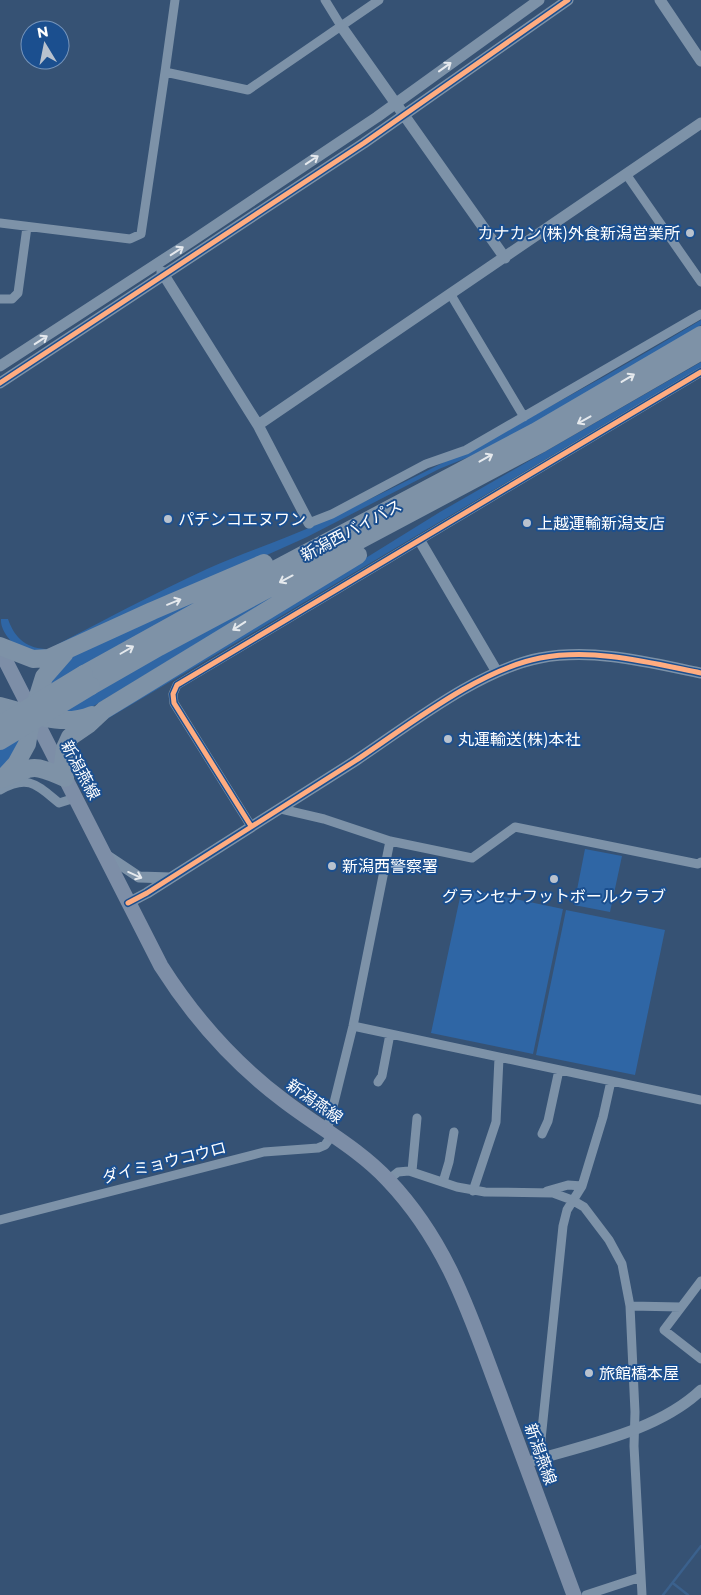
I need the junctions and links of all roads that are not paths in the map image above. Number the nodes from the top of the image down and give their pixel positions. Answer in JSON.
{"nodes":[{"id":1,"x":175,"y":0,"type":"edge"},
{"id":2,"x":325,"y":0,"type":"edge"},
{"id":3,"x":379,"y":0,"type":"edge"},
{"id":4,"x":540,"y":0,"type":"edge"},
{"id":5,"x":568,"y":0,"type":"edge"},
{"id":6,"x":660,"y":0,"type":"edge"},
{"id":7,"x":341,"y":26,"type":"junction"},
{"id":8,"x":701,"y":60,"type":"edge"},
{"id":9,"x":165,"y":72,"type":"junction"},
{"id":10,"x":396,"y":102,"type":"junction"},
{"id":11,"x":405,"y":115,"type":"junction"},
{"id":12,"x":701,"y":123,"type":"edge"},
{"id":13,"x":626,"y":174,"type":"junction"},
{"id":14,"x":0,"y":223,"type":"edge"},
{"id":15,"x":27,"y":227,"type":"junction"},
{"id":16,"x":505,"y":258,"type":"junction"},
{"id":17,"x":157,"y":264,"type":"junction"},
{"id":18,"x":165,"y":276,"type":"junction"},
{"id":19,"x":701,"y":282,"type":"edge"},
{"id":20,"x":451,"y":295,"type":"junction"},
{"id":21,"x":0,"y":299,"type":"edge"},
{"id":22,"x":701,"y":314,"type":"edge"},
{"id":23,"x":701,"y":335,"type":"edge"},
{"id":24,"x":701,"y":351,"type":"edge"},
{"id":25,"x":0,"y":366,"type":"edge"},
{"id":26,"x":701,"y":372,"type":"edge"},
{"id":27,"x":0,"y":383,"type":"edge"},
{"id":28,"x":524,"y":417,"type":"junction"},
{"id":29,"x":258,"y":425,"type":"junction"},
{"id":30,"x":470,"y":475,"type":"junction"},
{"id":31,"x":308,"y":523,"type":"joint"},
{"id":32,"x":420,"y":541,"type":"junction"},
{"id":33,"x":0,"y":646,"type":"edge"},
{"id":34,"x":0,"y":651,"type":"edge"},
{"id":35,"x":67,"y":652,"type":"junction"},
{"id":36,"x":497,"y":672,"type":"junction"},
{"id":37,"x":701,"y":672,"type":"edge"},
{"id":38,"x":88,"y":680,"type":"junction"},
{"id":39,"x":0,"y":706,"type":"edge"},
{"id":40,"x":104,"y":710,"type":"junction"},
{"id":41,"x":32,"y":715,"type":"junction"},
{"id":42,"x":0,"y":725,"type":"edge"},
{"id":43,"x":0,"y":740,"type":"edge"},
{"id":44,"x":63,"y":775,"type":"junction"},
{"id":45,"x":1,"y":783,"type":"edge"},
{"id":46,"x":75,"y":798,"type":"junction"},
{"id":47,"x":280,"y":809,"type":"junction"},
{"id":48,"x":251,"y":826,"type":"junction"},
{"id":49,"x":390,"y":841,"type":"junction"},
{"id":50,"x":105,"y":854,"type":"junction"},
{"id":51,"x":701,"y":862,"type":"edge"},
{"id":52,"x":171,"y":878,"type":"junction"},
{"id":53,"x":128,"y":903,"type":"junction"},
{"id":54,"x":353,"y":1026,"type":"junction"},
{"id":55,"x":390,"y":1034,"type":"junction"},
{"id":56,"x":499,"y":1058,"type":"junction"},
{"id":57,"x":559,"y":1070,"type":"junction"},
{"id":58,"x":610,"y":1081,"type":"junction"},
{"id":59,"x":378,"y":1082,"type":"dead end"},
{"id":60,"x":701,"y":1100,"type":"edge"},
{"id":61,"x":417,"y":1118,"type":"dead end"},
{"id":62,"x":330,"y":1132,"type":"junction"},
{"id":63,"x":454,"y":1132,"type":"dead end"},
{"id":64,"x":542,"y":1134,"type":"dead end"},
{"id":65,"x":412,"y":1171,"type":"junction"},
{"id":66,"x":388,"y":1180,"type":"junction"},
{"id":67,"x":443,"y":1182,"type":"junction"},
{"id":68,"x":582,"y":1186,"type":"junction"},
{"id":69,"x":473,"y":1191,"type":"junction"},
{"id":70,"x":544,"y":1192,"type":"junction"},
{"id":71,"x":572,"y":1200,"type":"junction"},
{"id":72,"x":0,"y":1220,"type":"edge"},
{"id":73,"x":701,"y":1282,"type":"edge"},
{"id":74,"x":630,"y":1306,"type":"junction"},
{"id":75,"x":682,"y":1307,"type":"junction"},
{"id":76,"x":701,"y":1359,"type":"edge"},
{"id":77,"x":701,"y":1390,"type":"edge"},
{"id":78,"x":634,"y":1429,"type":"junction"},
{"id":79,"x":532,"y":1461,"type":"junction"},
{"id":80,"x":641,"y":1576,"type":"junction"},
{"id":81,"x":574,"y":1595,"type":"edge"},
{"id":82,"x":586,"y":1595,"type":"edge"},
{"id":83,"x":642,"y":1595,"type":"edge"}],
"edges":[{"from":1,"to":9,"type":"street"},
{"from":2,"to":7,"type":"street"},
{"from":3,"to":7,"type":"street"},
{"from":10,"to":4,"type":"street","one_way":true},
{"from":5,"to":11,"type":"street"},
{"from":6,"to":8,"type":"street"},
{"from":7,"to":9,"type":"street"},
{"from":7,"to":10,"type":"street"},
{"from":9,"to":15,"type":"street"},
{"from":10,"to":11,"type":"street"},
{"from":17,"to":10,"type":"street","one_way":true},
{"from":11,"to":16,"type":"street"},
{"from":11,"to":18,"type":"street"},
{"from":12,"to":13,"type":"street"},
{"from":13,"to":16,"type":"street"},
{"from":13,"to":19,"type":"street"},
{"from":14,"to":15,"type":"street"},
{"from":15,"to":21,"type":"street"},
{"from":16,"to":20,"type":"street"},
{"from":17,"to":18,"type":"street"},
{"from":25,"to":17,"type":"street","one_way":true},
{"from":18,"to":27,"type":"street"},
{"from":18,"to":29,"type":"street"},
{"from":20,"to":28,"type":"street"},
{"from":20,"to":29,"type":"street"},
{"from":22,"to":28,"type":"street"},
{"from":30,"to":23,"type":"highway","name":"新潟西バイパス","one_way":true},
{"from":24,"to":30,"type":"highway","name":"新潟西バイパス","one_way":true},
{"from":26,"to":32,"type":"street"},
{"from":28,"to":31,"type":"street"},
{"from":29,"to":31,"type":"street"},
{"from":35,"to":30,"type":"highway","one_way":true},
{"from":30,"to":38,"type":"highway","name":"新潟西バイパス"},
{"from":30,"to":40,"type":"highway","one_way":true},
{"from":32,"to":36,"type":"street"},
{"from":32,"to":48,"type":"street"},
{"from":33,"to":35,"type":"highway"},
{"from":34,"to":41,"type":"main road","name":"新潟燕線"},
{"from":35,"to":41,"type":"highway"},
{"from":36,"to":37,"type":"street"},
{"from":36,"to":47,"type":"street"},
{"from":38,"to":42,"type":"highway","name":"新潟西バイパス","bridge":true},
{"from":38,"to":43,"type":"highway","name":"新潟西バイパス","bridge":true},
{"from":39,"to":41,"type":"highway"},
{"from":40,"to":41,"type":"highway"},
{"from":40,"to":44,"type":"highway"},
{"from":41,"to":44,"type":"main road","name":"新潟燕線"},
{"from":41,"to":45,"type":"highway"},
{"from":44,"to":45,"type":"highway"},
{"from":44,"to":46,"type":"main road","name":"新潟燕線"},
{"from":45,"to":46,"type":"street"},
{"from":46,"to":50,"type":"main road","name":"新潟燕線"},
{"from":47,"to":48,"type":"street"},
{"from":47,"to":49,"type":"street"},
{"from":48,"to":52,"type":"street"},
{"from":49,"to":51,"type":"street"},
{"from":49,"to":54,"type":"street"},
{"from":50,"to":52,"type":"street","one_way":true},
{"from":50,"to":53,"type":"main road","name":"新潟燕線"},
{"from":52,"to":53,"type":"street"},
{"from":53,"to":62,"type":"main road","name":"新潟燕線"},
{"from":54,"to":55,"type":"street"},
{"from":54,"to":62,"type":"street"},
{"from":55,"to":56,"type":"street"},
{"from":55,"to":59,"type":"street"},
{"from":56,"to":57,"type":"street"},
{"from":56,"to":69,"type":"street"},
{"from":57,"to":58,"type":"street"},
{"from":57,"to":64,"type":"street"},
{"from":58,"to":60,"type":"street"},
{"from":58,"to":68,"type":"street"},
{"from":61,"to":65,"type":"street"},
{"from":62,"to":66,"type":"main road","name":"新潟燕線"},
{"from":62,"to":72,"type":"street","name":"ダイミョウコウロ"},
{"from":63,"to":67,"type":"street"},
{"from":65,"to":66,"type":"street"},
{"from":65,"to":67,"type":"street"},
{"from":66,"to":79,"type":"main road","name":"新潟燕線"},
{"from":67,"to":69,"type":"street"},
{"from":68,"to":70,"type":"street"},
{"from":68,"to":71,"type":"street"},
{"from":69,"to":70,"type":"street"},
{"from":70,"to":71,"type":"street"},
{"from":71,"to":74,"type":"street"},
{"from":71,"to":79,"type":"street"},
{"from":73,"to":75,"type":"street"},
{"from":74,"to":75,"type":"street"},
{"from":74,"to":78,"type":"street"},
{"from":75,"to":76,"type":"street"},
{"from":77,"to":78,"type":"street"},
{"from":78,"to":79,"type":"street"},
{"from":78,"to":80,"type":"street"},
{"from":79,"to":81,"type":"main road","name":"新潟燕線"},
{"from":80,"to":82,"type":"street"},
{"from":80,"to":83,"type":"street"}]}
